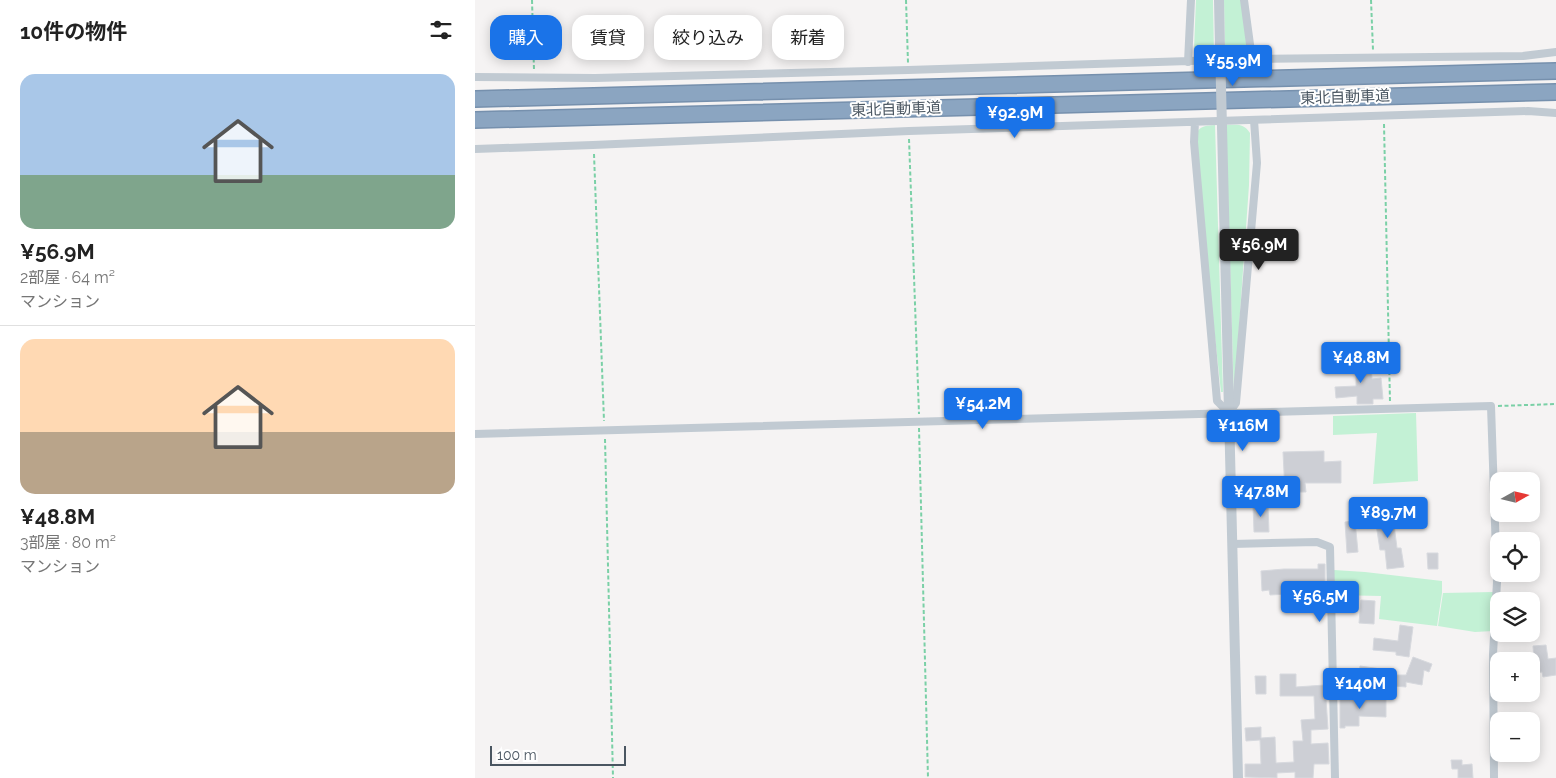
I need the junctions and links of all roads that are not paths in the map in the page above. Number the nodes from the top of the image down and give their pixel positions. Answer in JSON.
{"nodes":[{"id":1,"x":1191,"y":0,"type":"edge"},
{"id":2,"x":1219,"y":0,"type":"edge"},
{"id":3,"x":1244,"y":0,"type":"edge"},
{"id":4,"x":1556,"y":52,"type":"edge"},
{"id":5,"x":1252,"y":60,"type":"junction"},
{"id":6,"x":1188,"y":62,"type":"junction"},
{"id":7,"x":1556,"y":71,"type":"edge"},
{"id":8,"x":475,"y":77,"type":"edge"},
{"id":9,"x":1556,"y":92,"type":"edge"},
{"id":10,"x":475,"y":99,"type":"edge"},
{"id":11,"x":1556,"y":112,"type":"edge"},
{"id":12,"x":475,"y":120,"type":"edge"},
{"id":13,"x":1254,"y":120,"type":"junction"},
{"id":14,"x":1195,"y":122,"type":"junction"},
{"id":15,"x":475,"y":149,"type":"edge"},
{"id":16,"x":1229,"y":413,"type":"junction"},
{"id":17,"x":475,"y":434,"type":"edge"},
{"id":18,"x":1232,"y":544,"type":"junction"},
{"id":19,"x":1238,"y":778,"type":"edge"},
{"id":20,"x":1335,"y":778,"type":"edge"},
{"id":21,"x":1494,"y":778,"type":"edge"}],
"edges":[{"from":1,"to":6,"type":"street"},
{"from":2,"to":16,"type":"street","bridge":true},
{"from":3,"to":5,"type":"street"},
{"from":4,"to":5,"type":"street"},
{"from":5,"to":6,"type":"street"},
{"from":6,"to":8,"type":"street"},
{"from":7,"to":10,"type":"highway","name":"東北自動車道"},
{"from":9,"to":12,"type":"highway","name":"東北自動車道"},
{"from":11,"to":13,"type":"street"},
{"from":13,"to":14,"type":"street"},
{"from":13,"to":16,"type":"street"},
{"from":14,"to":15,"type":"street"},
{"from":14,"to":16,"type":"street"},
{"from":16,"to":17,"type":"street"},
{"from":16,"to":18,"type":"street"},
{"from":16,"to":21,"type":"street"},
{"from":18,"to":19,"type":"street"},
{"from":18,"to":20,"type":"street"}]}
